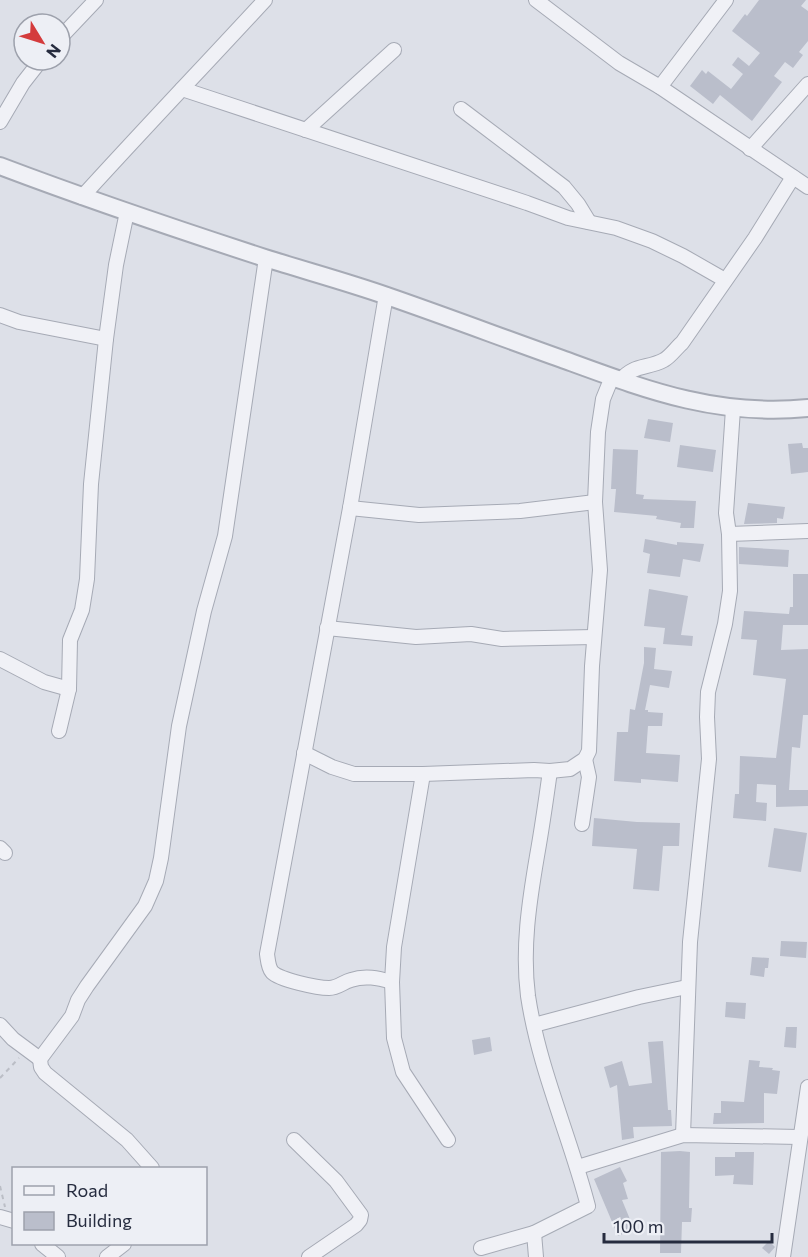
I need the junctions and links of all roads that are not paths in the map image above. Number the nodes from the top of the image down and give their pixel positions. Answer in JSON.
{"nodes":[{"id":1,"x":96,"y":0,"type":"edge"},
{"id":2,"x":265,"y":0,"type":"edge"},
{"id":3,"x":536,"y":0,"type":"edge"},
{"id":4,"x":726,"y":0,"type":"edge"},
{"id":5,"x":72,"y":25,"type":"edge"},
{"id":6,"x":394,"y":50,"type":"dead end"},
{"id":7,"x":32,"y":72,"type":"edge"},
{"id":8,"x":808,"y":84,"type":"edge"},
{"id":9,"x":660,"y":87,"type":"junction"},
{"id":10,"x":182,"y":89,"type":"junction"},
{"id":11,"x":461,"y":109,"type":"dead end"},
{"id":12,"x":0,"y":122,"type":"edge"},
{"id":13,"x":306,"y":130,"type":"junction"},
{"id":14,"x":750,"y":149,"type":"junction"},
{"id":15,"x":0,"y":166,"type":"edge"},
{"id":16,"x":793,"y":177,"type":"junction"},
{"id":17,"x":808,"y":187,"type":"edge"},
{"id":18,"x":82,"y":197,"type":"junction"},
{"id":19,"x":127,"y":212,"type":"junction"},
{"id":20,"x":589,"y":222,"type":"junction"},
{"id":21,"x":266,"y":258,"type":"junction"},
{"id":22,"x":725,"y":280,"type":"junction"},
{"id":23,"x":386,"y":295,"type":"junction"},
{"id":24,"x":0,"y":315,"type":"edge"},
{"id":25,"x":106,"y":339,"type":"junction"},
{"id":26,"x":617,"y":379,"type":"junction"},
{"id":27,"x":808,"y":408,"type":"edge"},
{"id":28,"x":733,"y":409,"type":"junction"},
{"id":29,"x":595,"y":502,"type":"junction"},
{"id":30,"x":350,"y":508,"type":"junction"},
{"id":31,"x":808,"y":531,"type":"edge"},
{"id":32,"x":729,"y":534,"type":"junction"},
{"id":33,"x":327,"y":628,"type":"junction"},
{"id":34,"x":594,"y":637,"type":"junction"},
{"id":35,"x":0,"y":658,"type":"edge"},
{"id":36,"x":69,"y":689,"type":"junction"},
{"id":37,"x":59,"y":731,"type":"dead end"},
{"id":38,"x":304,"y":753,"type":"junction"},
{"id":39,"x":585,"y":759,"type":"junction"},
{"id":40,"x":550,"y":771,"type":"junction"},
{"id":41,"x":423,"y":774,"type":"junction"},
{"id":42,"x":582,"y":824,"type":"dead end"},
{"id":43,"x":392,"y":982,"type":"junction"},
{"id":44,"x":687,"y":987,"type":"junction"},
{"id":45,"x":0,"y":1025,"type":"edge"},
{"id":46,"x":534,"y":1025,"type":"junction"},
{"id":47,"x":40,"y":1059,"type":"junction"},
{"id":48,"x":808,"y":1087,"type":"edge"},
{"id":49,"x":683,"y":1135,"type":"junction"},
{"id":50,"x":800,"y":1137,"type":"junction"},
{"id":51,"x":294,"y":1140,"type":"dead end"},
{"id":52,"x":448,"y":1140,"type":"dead end"},
{"id":53,"x":151,"y":1167,"type":"edge"},
{"id":54,"x":578,"y":1167,"type":"junction"},
{"id":55,"x":534,"y":1233,"type":"junction"},
{"id":56,"x":43,"y":1245,"type":"edge"},
{"id":57,"x":123,"y":1245,"type":"edge"},
{"id":58,"x":480,"y":1248,"type":"dead end"},
{"id":59,"x":58,"y":1257,"type":"edge"},
{"id":60,"x":107,"y":1257,"type":"edge"},
{"id":61,"x":309,"y":1257,"type":"edge"},
{"id":62,"x":536,"y":1257,"type":"edge"},
{"id":63,"x":783,"y":1257,"type":"edge"}],
"edges":[{"from":1,"to":5,"type":"street"},
{"from":2,"to":10,"type":"street"},
{"from":3,"to":9,"type":"street"},
{"from":4,"to":9,"type":"street"},
{"from":6,"to":13,"type":"street"},
{"from":7,"to":12,"type":"street"},
{"from":8,"to":14,"type":"street"},
{"from":9,"to":14,"type":"street"},
{"from":10,"to":13,"type":"street"},
{"from":10,"to":18,"type":"street"},
{"from":11,"to":20,"type":"street"},
{"from":13,"to":20,"type":"street"},
{"from":14,"to":16,"type":"street"},
{"from":15,"to":18,"type":"street"},
{"from":16,"to":17,"type":"street"},
{"from":16,"to":22,"type":"street"},
{"from":18,"to":19,"type":"street"},
{"from":19,"to":21,"type":"street"},
{"from":19,"to":25,"type":"street"},
{"from":20,"to":22,"type":"street"},
{"from":21,"to":23,"type":"street"},
{"from":21,"to":47,"type":"street"},
{"from":22,"to":26,"type":"street"},
{"from":23,"to":26,"type":"street"},
{"from":23,"to":30,"type":"street"},
{"from":24,"to":25,"type":"street"},
{"from":25,"to":36,"type":"street"},
{"from":26,"to":28,"type":"street"},
{"from":26,"to":29,"type":"street"},
{"from":27,"to":28,"type":"street"},
{"from":28,"to":32,"type":"street"},
{"from":29,"to":30,"type":"street"},
{"from":29,"to":34,"type":"street"},
{"from":30,"to":33,"type":"street"},
{"from":31,"to":32,"type":"street"},
{"from":32,"to":44,"type":"street"},
{"from":33,"to":34,"type":"street"},
{"from":33,"to":38,"type":"street"},
{"from":34,"to":39,"type":"street"},
{"from":35,"to":36,"type":"street"},
{"from":36,"to":37,"type":"street"},
{"from":38,"to":41,"type":"street"},
{"from":38,"to":43,"type":"street"},
{"from":39,"to":40,"type":"street"},
{"from":39,"to":42,"type":"street"},
{"from":40,"to":41,"type":"street"},
{"from":40,"to":46,"type":"street"},
{"from":41,"to":43,"type":"street"},
{"from":43,"to":52,"type":"street"},
{"from":44,"to":46,"type":"street"},
{"from":44,"to":49,"type":"street"},
{"from":45,"to":47,"type":"street"},
{"from":46,"to":54,"type":"street"},
{"from":47,"to":53,"type":"street"},
{"from":48,"to":50,"type":"street"},
{"from":49,"to":50,"type":"street"},
{"from":49,"to":54,"type":"street"},
{"from":50,"to":63,"type":"street"},
{"from":51,"to":61,"type":"street"},
{"from":54,"to":55,"type":"street"},
{"from":55,"to":58,"type":"street"},
{"from":55,"to":62,"type":"street"},
{"from":56,"to":59,"type":"street"},
{"from":57,"to":60,"type":"street"}]}
